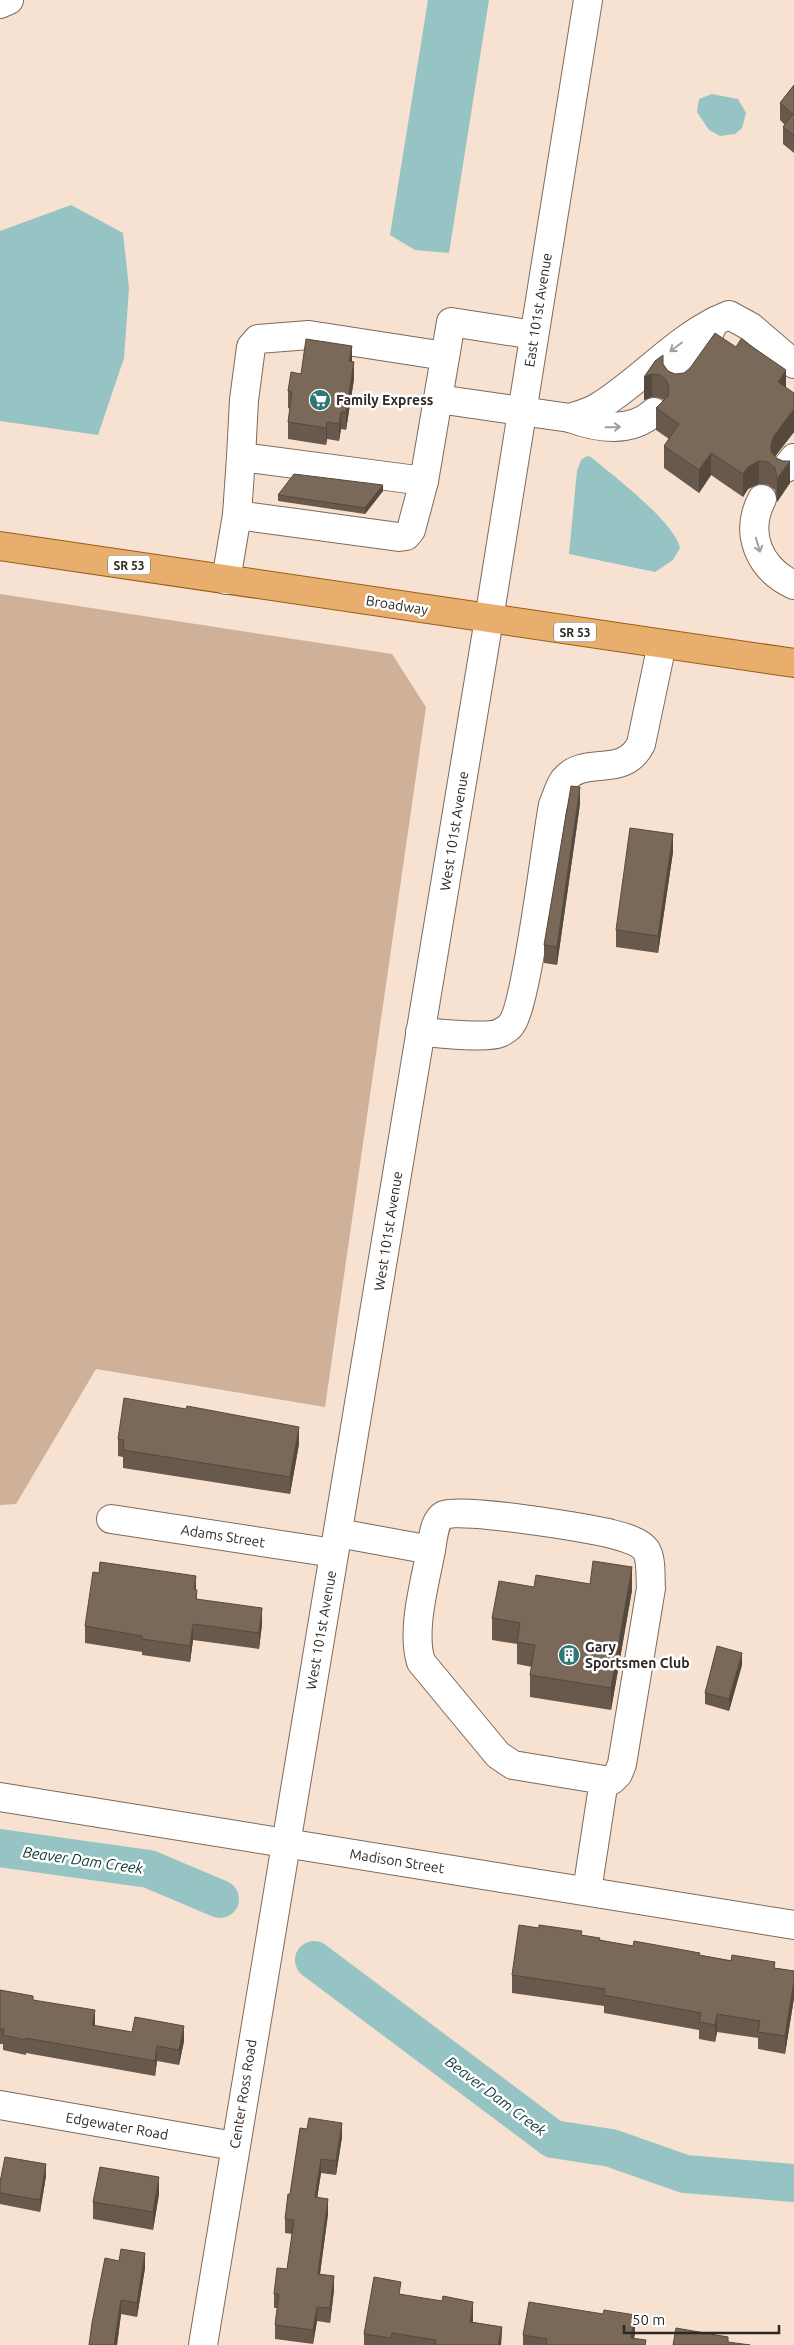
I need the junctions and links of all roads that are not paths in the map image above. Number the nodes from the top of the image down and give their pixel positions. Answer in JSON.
{"nodes":[{"id":1,"x":9,"y":0,"type":"edge"},
{"id":2,"x":588,"y":0,"type":"edge"},
{"id":3,"x":0,"y":4,"type":"edge"},
{"id":4,"x":716,"y":320,"type":"junction"},
{"id":5,"x":534,"y":335,"type":"junction"},
{"id":6,"x":445,"y":356,"type":"junction"},
{"id":7,"x":794,"y":364,"type":"edge"},
{"id":8,"x":678,"y":382,"type":"edge"},
{"id":9,"x":438,"y":399,"type":"junction"},
{"id":10,"x":522,"y":411,"type":"junction"},
{"id":11,"x":654,"y":412,"type":"dead end"},
{"id":12,"x":570,"y":418,"type":"junction"},
{"id":13,"x":241,"y":457,"type":"junction"},
{"id":14,"x":424,"y":481,"type":"junction"},
{"id":15,"x":762,"y":498,"type":"dead end"},
{"id":16,"x":237,"y":515,"type":"junction"},
{"id":17,"x":0,"y":546,"type":"edge"},
{"id":18,"x":226,"y":580,"type":"junction"},
{"id":19,"x":794,"y":586,"type":"edge"},
{"id":20,"x":489,"y":619,"type":"junction"},
{"id":21,"x":662,"y":644,"type":"junction"},
{"id":22,"x":794,"y":663,"type":"edge"},
{"id":23,"x":420,"y":1032,"type":"junction"},
{"id":24,"x":111,"y":1519,"type":"dead end"},
{"id":25,"x":336,"y":1543,"type":"junction"},
{"id":26,"x":431,"y":1550,"type":"junction"},
{"id":27,"x":604,"y":1780,"type":"junction"},
{"id":28,"x":0,"y":1797,"type":"edge"},
{"id":29,"x":285,"y":1842,"type":"junction"},
{"id":30,"x":587,"y":1891,"type":"junction"},
{"id":31,"x":794,"y":1925,"type":"edge"},
{"id":32,"x":0,"y":2105,"type":"edge"},
{"id":33,"x":234,"y":2146,"type":"junction"},
{"id":34,"x":203,"y":2345,"type":"edge"}],
"edges":[{"from":1,"to":3,"type":"street"},
{"from":2,"to":5,"type":"street","name":"East 101st Avenue"},
{"from":4,"to":7,"type":"street"},
{"from":4,"to":8,"type":"street"},
{"from":4,"to":12,"type":"street","one_way":true},
{"from":5,"to":6,"type":"street"},
{"from":5,"to":10,"type":"street","name":"East 101st Avenue"},
{"from":6,"to":9,"type":"street"},
{"from":6,"to":13,"type":"street"},
{"from":9,"to":10,"type":"street"},
{"from":9,"to":14,"type":"street"},
{"from":10,"to":12,"type":"street"},
{"from":10,"to":20,"type":"street","name":"East 101st Avenue"},
{"from":12,"to":11,"type":"street","one_way":true},
{"from":13,"to":14,"type":"street"},
{"from":13,"to":16,"type":"street"},
{"from":14,"to":16,"type":"street"},
{"from":15,"to":19,"type":"street","one_way":true},
{"from":16,"to":18,"type":"street"},
{"from":17,"to":18,"type":"main road","name":"Broadway","number":"SR 53"},
{"from":18,"to":20,"type":"main road","name":"Broadway","number":"SR 53"},
{"from":20,"to":21,"type":"main road","name":"Broadway","number":"SR 53"},
{"from":20,"to":23,"type":"street","name":"West 101st Avenue"},
{"from":21,"to":22,"type":"main road","name":"Broadway","number":"SR 53"},
{"from":21,"to":23,"type":"street"},
{"from":23,"to":25,"type":"street","name":"West 101st Avenue"},
{"from":24,"to":25,"type":"street","name":"Adams Street"},
{"from":25,"to":26,"type":"street","name":"Adams Street"},
{"from":25,"to":29,"type":"street","name":"West 101st Avenue"},
{"from":26,"to":27,"type":"street"},
{"from":26,"to":27,"type":"street"},
{"from":27,"to":30,"type":"street"},
{"from":28,"to":29,"type":"street","name":"Madison Street"},
{"from":29,"to":30,"type":"street","name":"Madison Street"},
{"from":29,"to":33,"type":"street","name":"Center Ross Road"},
{"from":30,"to":31,"type":"street","name":"Madison Street"},
{"from":32,"to":33,"type":"street","name":"Edgewater Road"},
{"from":33,"to":34,"type":"street","name":"Center Ross Road"}]}
